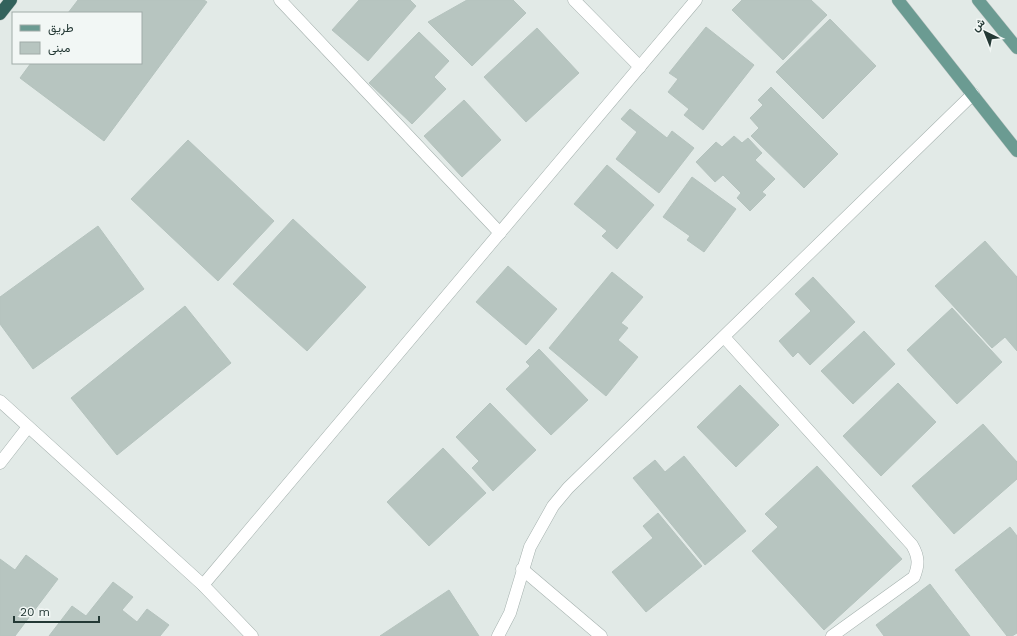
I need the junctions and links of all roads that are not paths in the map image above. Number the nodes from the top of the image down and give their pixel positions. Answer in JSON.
{"nodes":[{"id":1,"x":11,"y":0,"type":"edge"},
{"id":2,"x":280,"y":0,"type":"edge"},
{"id":3,"x":574,"y":0,"type":"edge"},
{"id":4,"x":696,"y":0,"type":"edge"},
{"id":5,"x":898,"y":0,"type":"edge"},
{"id":6,"x":978,"y":0,"type":"edge"},
{"id":7,"x":0,"y":14,"type":"edge"},
{"id":8,"x":1017,"y":48,"type":"edge"},
{"id":9,"x":640,"y":66,"type":"junction"},
{"id":10,"x":973,"y":94,"type":"junction"},
{"id":11,"x":1017,"y":151,"type":"edge"},
{"id":12,"x":500,"y":233,"type":"junction"},
{"id":13,"x":724,"y":337,"type":"junction"},
{"id":14,"x":0,"y":401,"type":"edge"},
{"id":15,"x":28,"y":427,"type":"junction"},
{"id":16,"x":0,"y":463,"type":"edge"},
{"id":17,"x":522,"y":569,"type":"junction"},
{"id":18,"x":203,"y":585,"type":"junction"},
{"id":19,"x":252,"y":636,"type":"edge"},
{"id":20,"x":498,"y":636,"type":"edge"},
{"id":21,"x":601,"y":636,"type":"edge"},
{"id":22,"x":832,"y":636,"type":"edge"}],
"edges":[{"from":1,"to":7,"type":"highway"},
{"from":2,"to":12,"type":"street"},
{"from":3,"to":9,"type":"street"},
{"from":4,"to":9,"type":"street"},
{"from":5,"to":10,"type":"main road"},
{"from":6,"to":8,"type":"main road"},
{"from":9,"to":12,"type":"street"},
{"from":10,"to":11,"type":"main road"},
{"from":10,"to":13,"type":"street"},
{"from":12,"to":18,"type":"street"},
{"from":13,"to":17,"type":"street"},
{"from":13,"to":22,"type":"street"},
{"from":14,"to":15,"type":"street"},
{"from":15,"to":16,"type":"street"},
{"from":15,"to":18,"type":"street"},
{"from":17,"to":20,"type":"street"},
{"from":17,"to":21,"type":"street"},
{"from":18,"to":19,"type":"street"}]}
